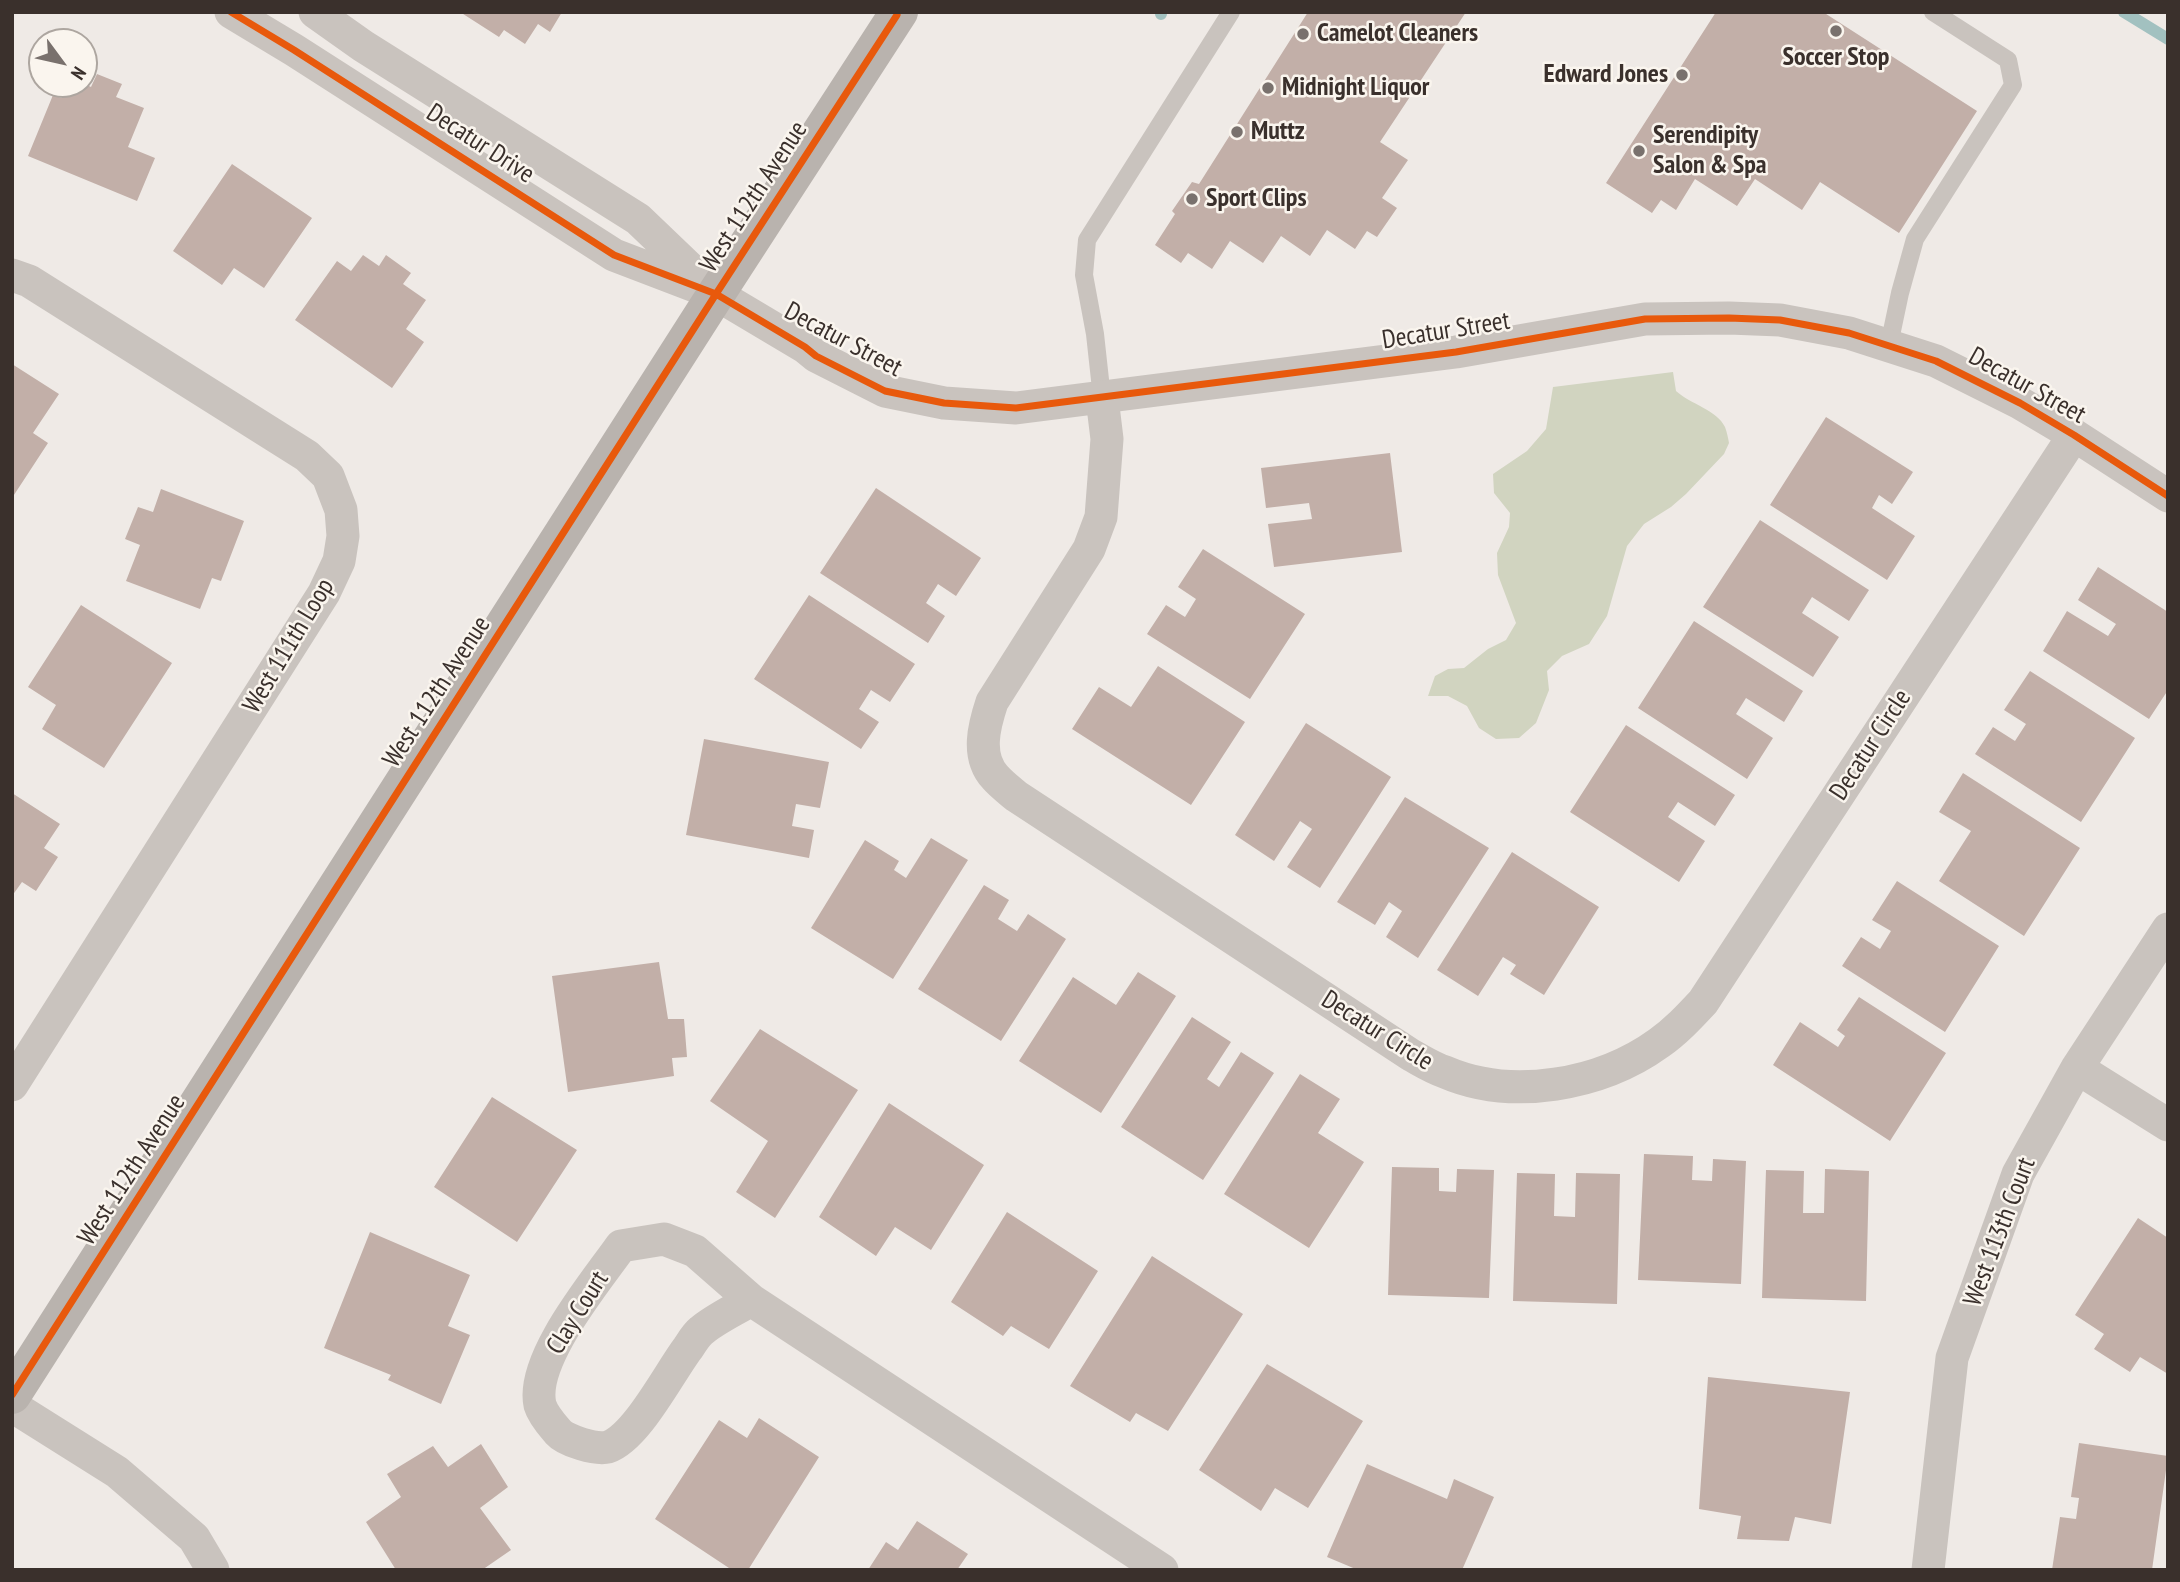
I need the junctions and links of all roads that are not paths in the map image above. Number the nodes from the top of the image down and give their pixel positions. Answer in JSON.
{"nodes":[{"id":1,"x":231,"y":12,"type":"edge"},
{"id":2,"x":899,"y":12,"type":"edge"},
{"id":3,"x":1231,"y":12,"type":"edge"},
{"id":4,"x":1933,"y":12,"type":"edge"},
{"id":5,"x":316,"y":13,"type":"edge"},
{"id":6,"x":294,"y":50,"type":"junction"},
{"id":7,"x":12,"y":275,"type":"edge"},
{"id":8,"x":716,"y":294,"type":"junction"},
{"id":9,"x":1889,"y":345,"type":"junction"},
{"id":10,"x":1102,"y":398,"type":"junction"},
{"id":11,"x":2074,"y":435,"type":"junction"},
{"id":12,"x":2168,"y":496,"type":"edge"},
{"id":13,"x":2168,"y":929,"type":"edge"},
{"id":14,"x":2077,"y":1068,"type":"junction"},
{"id":15,"x":12,"y":1085,"type":"edge"},
{"id":16,"x":2168,"y":1125,"type":"edge"},
{"id":17,"x":751,"y":1300,"type":"junction"},
{"id":18,"x":12,"y":1395,"type":"edge"},
{"id":19,"x":12,"y":1406,"type":"edge"},
{"id":20,"x":213,"y":1570,"type":"edge"},
{"id":21,"x":1162,"y":1570,"type":"edge"},
{"id":22,"x":1928,"y":1570,"type":"edge"}],
"edges":[{"from":1,"to":6,"type":"street","name":"Decatur Drive"},
{"from":2,"to":8,"type":"main road","name":"West 112th Avenue"},
{"from":3,"to":10,"type":"lane"},
{"from":4,"to":9,"type":"lane"},
{"from":5,"to":6,"type":"street"},
{"from":5,"to":8,"type":"street","name":"Decatur Drive"},
{"from":6,"to":8,"type":"street","name":"Decatur Drive"},
{"from":7,"to":15,"type":"street","name":"West 111th Loop"},
{"from":8,"to":10,"type":"street","name":"Decatur Street"},
{"from":8,"to":18,"type":"main road","name":"West 112th Avenue"},
{"from":9,"to":10,"type":"street","name":"Decatur Street"},
{"from":9,"to":11,"type":"street","name":"Decatur Street"},
{"from":10,"to":11,"type":"street","name":"Decatur Circle"},
{"from":11,"to":12,"type":"street","name":"Decatur Street"},
{"from":13,"to":14,"type":"street","name":"West 113th Court"},
{"from":14,"to":16,"type":"street"},
{"from":14,"to":22,"type":"street","name":"West 113th Court"},
{"from":17,"to":17,"type":"street","name":"Clay Court"},
{"from":17,"to":21,"type":"street","name":"Clay Court"},
{"from":19,"to":20,"type":"street"}]}
